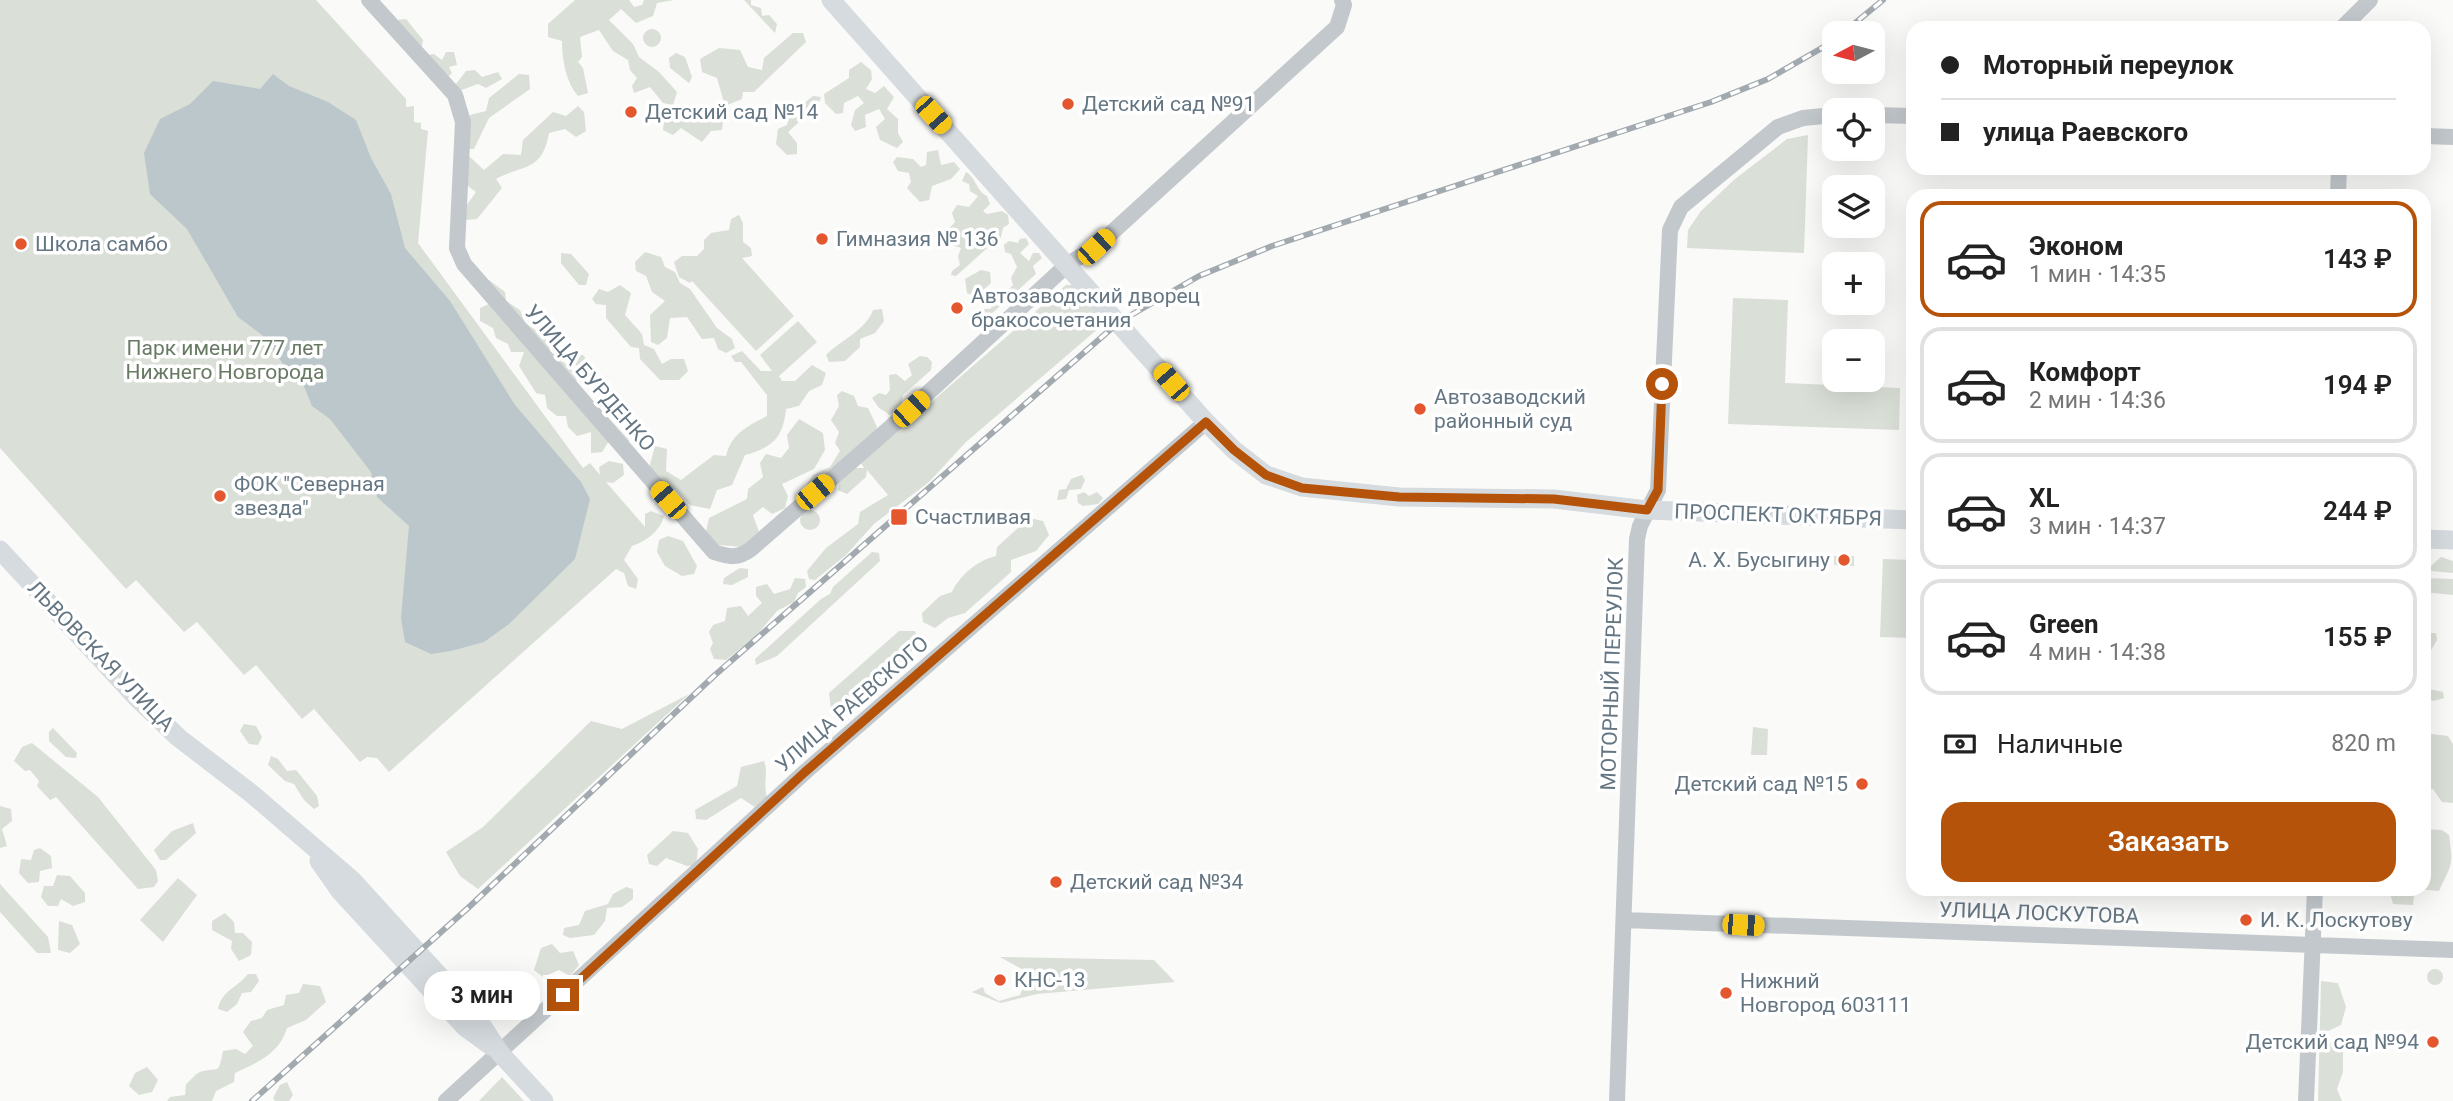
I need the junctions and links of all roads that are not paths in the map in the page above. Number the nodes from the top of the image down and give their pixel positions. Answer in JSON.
{"nodes":[{"id":1,"x":369,"y":0,"type":"edge"},
{"id":2,"x":831,"y":0,"type":"edge"},
{"id":3,"x":1342,"y":0,"type":"edge"},
{"id":4,"x":2370,"y":0,"type":"edge"},
{"id":5,"x":2349,"y":21,"type":"edge"},
{"id":6,"x":1885,"y":115,"type":"edge"},
{"id":7,"x":1906,"y":116,"type":"edge"},
{"id":8,"x":1822,"y":117,"type":"edge"},
{"id":9,"x":2431,"y":136,"type":"edge"},
{"id":10,"x":2453,"y":137,"type":"edge"},
{"id":11,"x":1068,"y":264,"type":"junction"},
{"id":12,"x":1206,"y":422,"type":"junction"},
{"id":13,"x":1647,"y":510,"type":"junction"},
{"id":14,"x":1906,"y":520,"type":"edge"},
{"id":15,"x":2431,"y":539,"type":"edge"},
{"id":16,"x":2453,"y":540,"type":"edge"},
{"id":17,"x":0,"y":550,"type":"edge"},
{"id":18,"x":2315,"y":896,"type":"edge"},
{"id":19,"x":1624,"y":920,"type":"junction"},
{"id":20,"x":2313,"y":944,"type":"junction"},
{"id":21,"x":2453,"y":950,"type":"edge"},
{"id":22,"x":500,"y":1053,"type":"junction"},
{"id":23,"x":446,"y":1101,"type":"edge"},
{"id":24,"x":544,"y":1101,"type":"edge"},
{"id":25,"x":1617,"y":1101,"type":"edge"},
{"id":26,"x":2306,"y":1101,"type":"edge"}],
"edges":[{"from":1,"to":11,"type":"street","name":"УЛИЦА БУРДЕНКО"},
{"from":2,"to":11,"type":"main road","name":"ПРОСПЕКТ ОКТЯБРЯ"},
{"from":3,"to":11,"type":"street","name":"УЛИЦА БУРДЕНКО"},
{"from":4,"to":5,"type":"street"},
{"from":6,"to":7,"type":"street"},
{"from":8,"to":13,"type":"street","name":"МОТОРНЫЙ ПЕРЕУЛОК"},
{"from":9,"to":10,"type":"street"},
{"from":11,"to":12,"type":"main road","name":"ПРОСПЕКТ ОКТЯБРЯ"},
{"from":12,"to":13,"type":"main road","name":"ПРОСПЕКТ ОКТЯБРЯ"},
{"from":12,"to":22,"type":"street","name":"УЛИЦА РАЕВСКОГО"},
{"from":13,"to":14,"type":"main road","name":"ПРОСПЕКТ ОКТЯБРЯ"},
{"from":13,"to":19,"type":"street","name":"МОТОРНЫЙ ПЕРЕУЛОК"},
{"from":15,"to":16,"type":"main road"},
{"from":17,"to":22,"type":"main road","name":"ЛЬВОВСКАЯ УЛИЦА"},
{"from":18,"to":20,"type":"street"},
{"from":19,"to":20,"type":"street","name":"УЛИЦА ЛОСКУТОВА"},
{"from":19,"to":25,"type":"street","name":"МОТОРНЫЙ ПЕРЕУЛОК"},
{"from":20,"to":21,"type":"street","name":"УЛИЦА ЛОСКУТОВА"},
{"from":20,"to":26,"type":"street"},
{"from":22,"to":23,"type":"street","name":"УЛИЦА РАЕВСКОГО"},
{"from":22,"to":24,"type":"main road","name":"ЛЬВОВСКАЯ УЛИЦА"}]}
